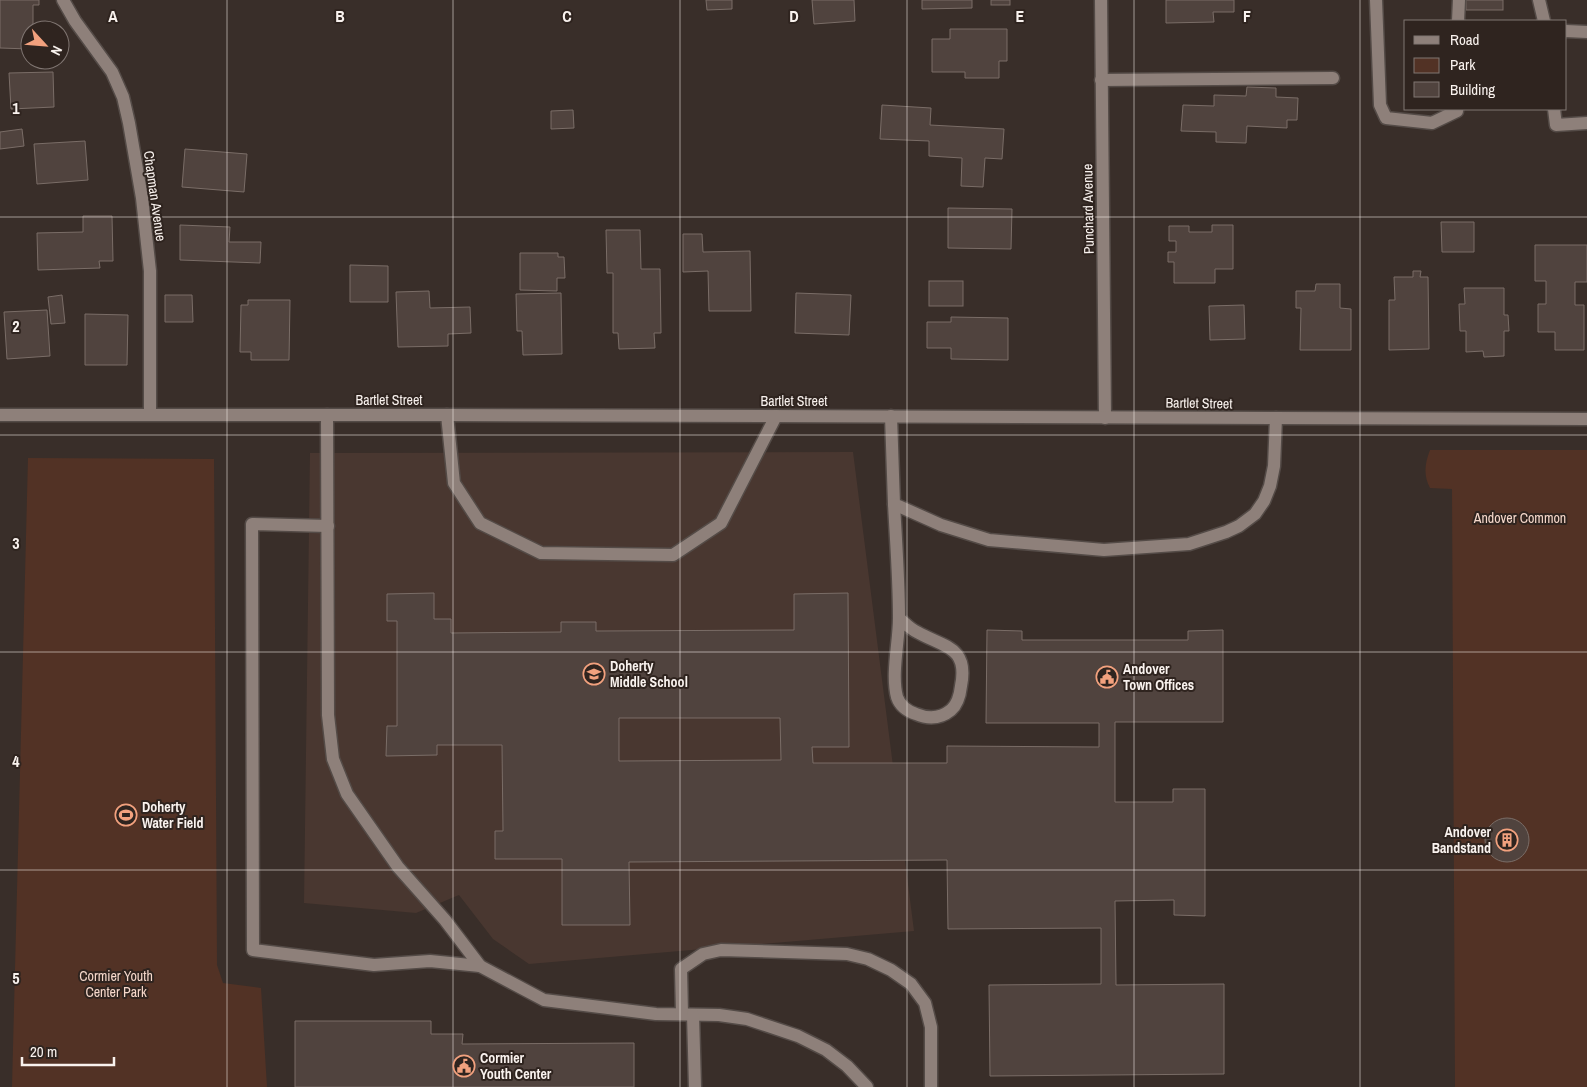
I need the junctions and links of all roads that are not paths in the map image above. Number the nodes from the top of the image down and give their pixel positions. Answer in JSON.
{"nodes":[{"id":1,"x":63,"y":0,"type":"edge"},
{"id":2,"x":1101,"y":0,"type":"edge"},
{"id":3,"x":1376,"y":0,"type":"edge"},
{"id":4,"x":1459,"y":0,"type":"edge"},
{"id":5,"x":1539,"y":0,"type":"edge"},
{"id":6,"x":1458,"y":20,"type":"edge"},
{"id":7,"x":1544,"y":20,"type":"edge"},
{"id":8,"x":1567,"y":31,"type":"edge"},
{"id":9,"x":1587,"y":32,"type":"edge"},
{"id":10,"x":1333,"y":78,"type":"dead end"},
{"id":11,"x":1101,"y":80,"type":"junction"},
{"id":12,"x":1457,"y":110,"type":"edge"},
{"id":13,"x":1554,"y":110,"type":"edge"},
{"id":14,"x":1587,"y":123,"type":"edge"},
{"id":15,"x":150,"y":414,"type":"junction"},
{"id":16,"x":0,"y":415,"type":"edge"},
{"id":17,"x":327,"y":415,"type":"junction"},
{"id":18,"x":447,"y":415,"type":"junction"},
{"id":19,"x":776,"y":416,"type":"junction"},
{"id":20,"x":891,"y":416,"type":"junction"},
{"id":21,"x":1105,"y":418,"type":"junction"},
{"id":22,"x":1276,"y":418,"type":"junction"},
{"id":23,"x":1587,"y":419,"type":"edge"},
{"id":24,"x":894,"y":504,"type":"junction"},
{"id":25,"x":328,"y":526,"type":"junction"},
{"id":26,"x":899,"y":618,"type":"junction"},
{"id":27,"x":480,"y":966,"type":"junction"},
{"id":28,"x":688,"y":1014,"type":"junction"},
{"id":29,"x":695,"y":1087,"type":"edge"},
{"id":30,"x":867,"y":1087,"type":"edge"},
{"id":31,"x":931,"y":1087,"type":"edge"}],
"edges":[{"from":1,"to":15,"type":"street","name":"Chapman Avenue"},
{"from":2,"to":11,"type":"street","name":"Punchard Avenue"},
{"from":3,"to":12,"type":"street"},
{"from":4,"to":6,"type":"street"},
{"from":5,"to":7,"type":"street"},
{"from":8,"to":9,"type":"street"},
{"from":10,"to":11,"type":"street"},
{"from":11,"to":21,"type":"street","name":"Punchard Avenue"},
{"from":13,"to":14,"type":"street"},
{"from":15,"to":16,"type":"street","name":"Bartlet Street"},
{"from":15,"to":17,"type":"street","name":"Bartlet Street"},
{"from":17,"to":18,"type":"street","name":"Bartlet Street"},
{"from":17,"to":25,"type":"street"},
{"from":18,"to":19,"type":"street","name":"Bartlet Street"},
{"from":18,"to":19,"type":"street"},
{"from":19,"to":20,"type":"street","name":"Bartlet Street"},
{"from":20,"to":21,"type":"street","name":"Bartlet Street"},
{"from":20,"to":24,"type":"street"},
{"from":21,"to":22,"type":"street","name":"Bartlet Street"},
{"from":22,"to":23,"type":"street","name":"Bartlet Street"},
{"from":22,"to":24,"type":"street"},
{"from":24,"to":26,"type":"street"},
{"from":25,"to":27,"type":"street"},
{"from":25,"to":27,"type":"street"},
{"from":26,"to":26,"type":"street"},
{"from":27,"to":28,"type":"street"},
{"from":28,"to":29,"type":"street"},
{"from":28,"to":30,"type":"street"},
{"from":28,"to":31,"type":"street"}]}
